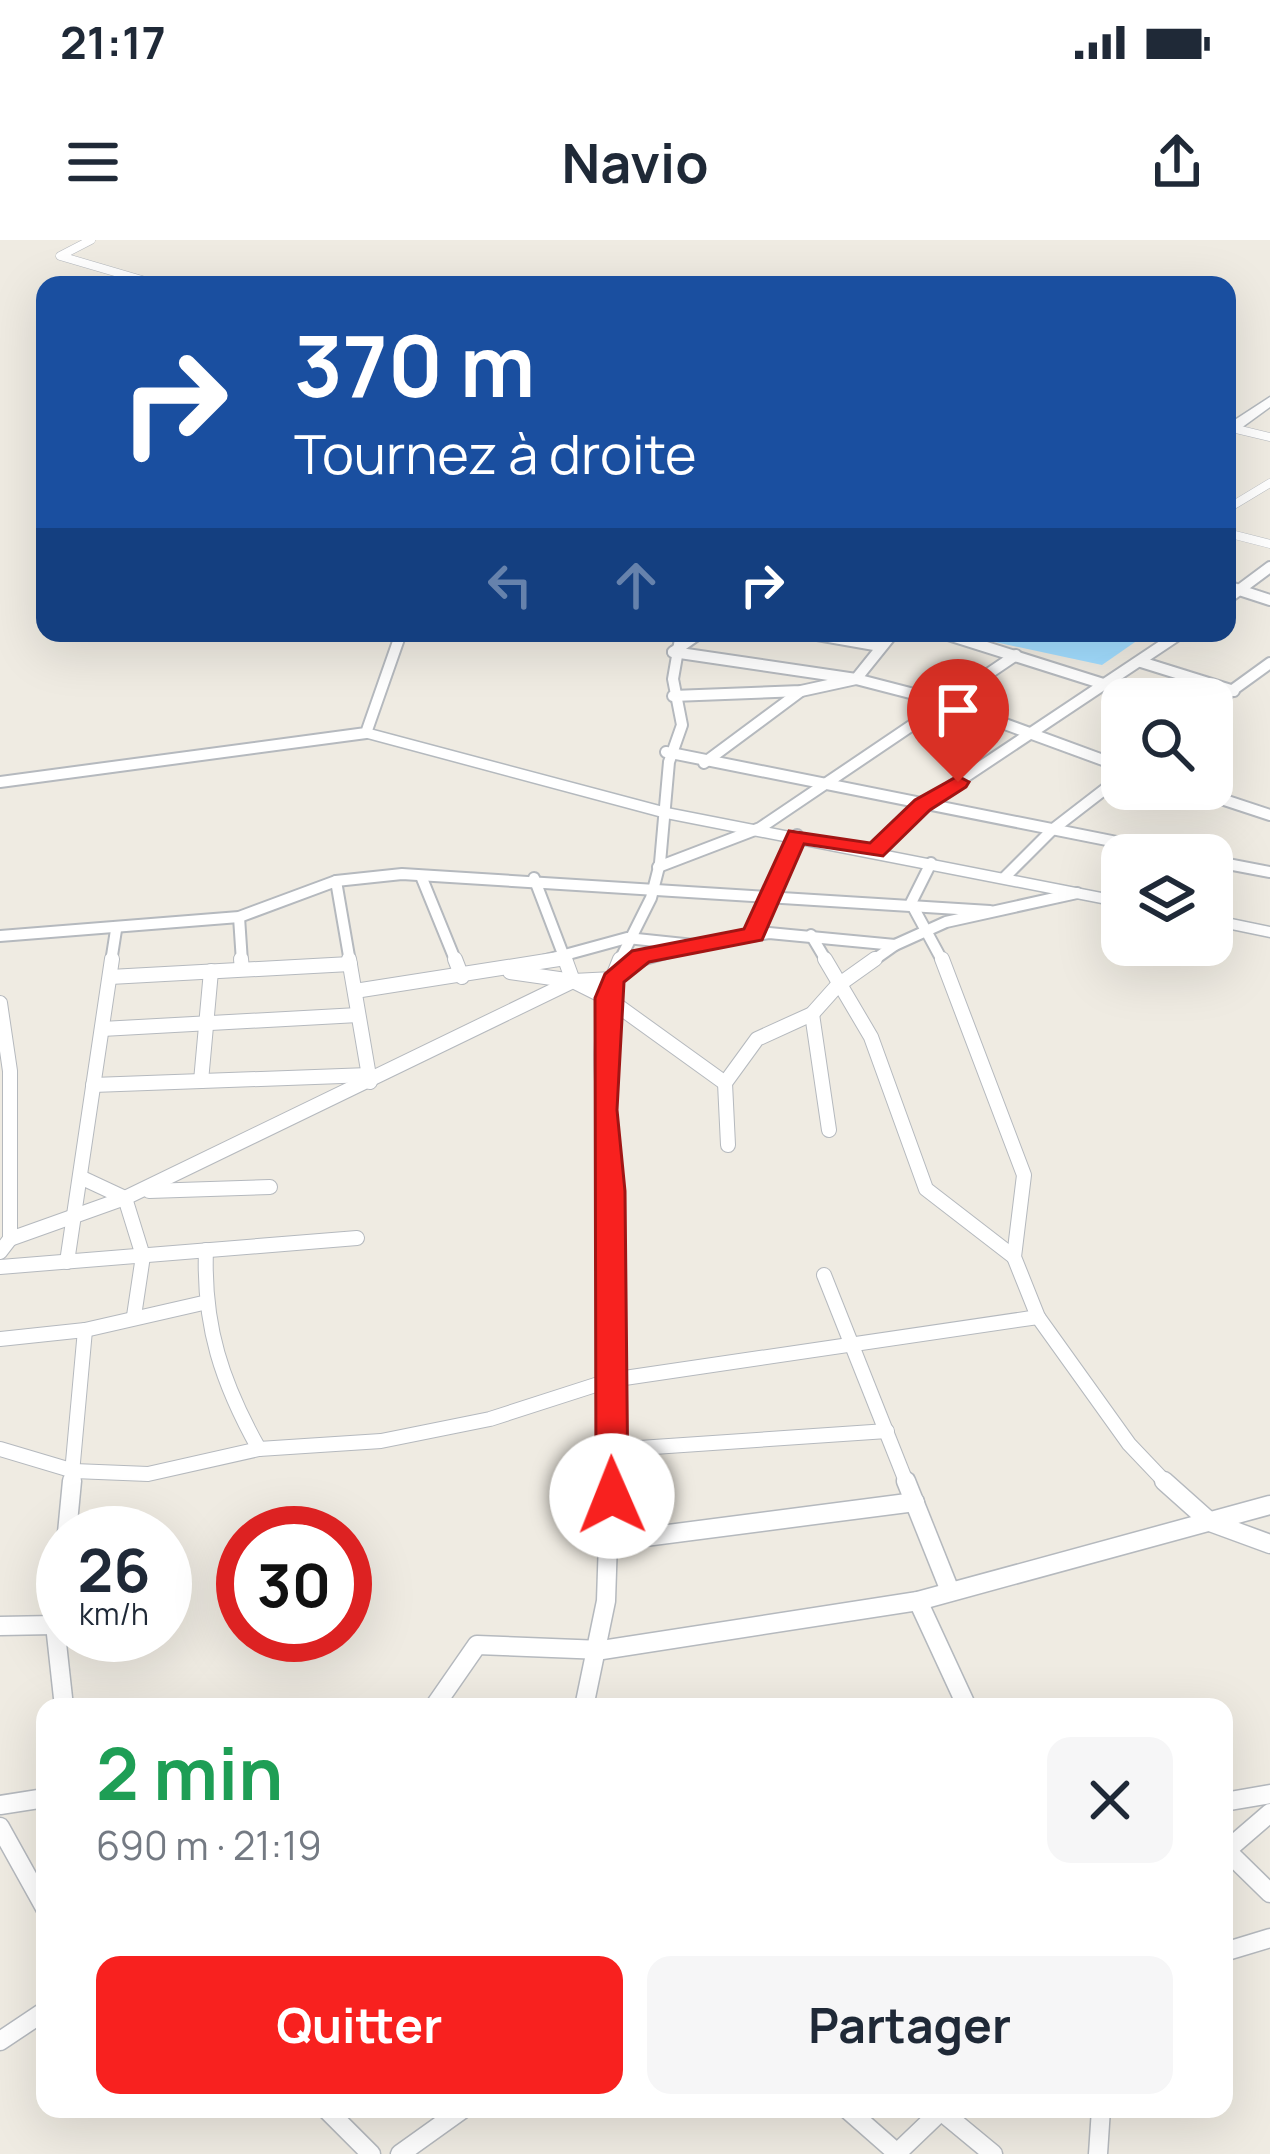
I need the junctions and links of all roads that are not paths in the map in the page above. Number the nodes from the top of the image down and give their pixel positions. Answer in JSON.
{"nodes":[{"id":1,"x":91,"y":240,"type":"edge"},
{"id":2,"x":128,"y":276,"type":"edge"},
{"id":3,"x":1270,"y":401,"type":"edge"},
{"id":4,"x":1236,"y":425,"type":"edge"},
{"id":5,"x":1236,"y":429,"type":"edge"},
{"id":6,"x":1270,"y":437,"type":"edge"},
{"id":7,"x":1270,"y":483,"type":"edge"},
{"id":8,"x":1236,"y":504,"type":"edge"},
{"id":9,"x":1236,"y":535,"type":"edge"},
{"id":10,"x":1270,"y":544,"type":"edge"},
{"id":11,"x":1270,"y":567,"type":"edge"},
{"id":12,"x":1236,"y":589,"type":"edge"},
{"id":13,"x":1240,"y":590,"type":"junction"},
{"id":14,"x":1236,"y":593,"type":"edge"},
{"id":15,"x":1270,"y":600,"type":"edge"},
{"id":16,"x":398,"y":642,"type":"edge"},
{"id":17,"x":677,"y":642,"type":"edge"},
{"id":18,"x":687,"y":642,"type":"edge"},
{"id":19,"x":857,"y":642,"type":"edge"},
{"id":20,"x":884,"y":642,"type":"edge"},
{"id":21,"x":972,"y":642,"type":"edge"},
{"id":22,"x":1169,"y":642,"type":"edge"},
{"id":23,"x":880,"y":646,"type":"junction"},
{"id":24,"x":673,"y":652,"type":"junction"},
{"id":25,"x":1016,"y":655,"type":"junction"},
{"id":26,"x":1141,"y":662,"type":"junction"},
{"id":27,"x":1270,"y":663,"type":"edge"},
{"id":28,"x":1120,"y":678,"type":"edge"},
{"id":29,"x":856,"y":679,"type":"junction"},
{"id":30,"x":1101,"y":683,"type":"edge"},
{"id":31,"x":801,"y":691,"type":"junction"},
{"id":32,"x":1101,"y":691,"type":"edge"},
{"id":33,"x":1234,"y":691,"type":"joint"},
{"id":34,"x":673,"y":696,"type":"junction"},
{"id":35,"x":945,"y":702,"type":"junction"},
{"id":36,"x":366,"y":733,"type":"junction"},
{"id":37,"x":1030,"y":736,"type":"junction"},
{"id":38,"x":666,"y":752,"type":"junction"},
{"id":39,"x":1101,"y":759,"type":"edge"},
{"id":40,"x":704,"y":763,"type":"junction"},
{"id":41,"x":0,"y":782,"type":"edge"},
{"id":42,"x":820,"y":785,"type":"junction"},
{"id":43,"x":1101,"y":792,"type":"edge"},
{"id":44,"x":1270,"y":798,"type":"edge"},
{"id":45,"x":1233,"y":802,"type":"edge"},
{"id":46,"x":922,"y":805,"type":"junction"},
{"id":47,"x":1263,"y":812,"type":"edge"},
{"id":48,"x":666,"y":813,"type":"junction"},
{"id":49,"x":760,"y":828,"type":"junction"},
{"id":50,"x":1052,"y":830,"type":"junction"},
{"id":51,"x":796,"y":836,"type":"junction"},
{"id":52,"x":1101,"y":839,"type":"edge"},
{"id":53,"x":874,"y":851,"type":"junction"},
{"id":54,"x":931,"y":863,"type":"junction"},
{"id":55,"x":1233,"y":865,"type":"edge"},
{"id":56,"x":658,"y":867,"type":"junction"},
{"id":57,"x":1270,"y":872,"type":"edge"},
{"id":58,"x":422,"y":876,"type":"junction"},
{"id":59,"x":534,"y":878,"type":"junction"},
{"id":60,"x":1004,"y":878,"type":"junction"},
{"id":61,"x":336,"y":881,"type":"junction"},
{"id":62,"x":656,"y":886,"type":"junction"},
{"id":63,"x":1077,"y":892,"type":"junction"},
{"id":64,"x":1101,"y":897,"type":"edge"},
{"id":65,"x":765,"y":898,"type":"junction"},
{"id":66,"x":911,"y":903,"type":"junction"},
{"id":67,"x":990,"y":911,"type":"junction"},
{"id":68,"x":239,"y":917,"type":"junction"},
{"id":69,"x":1233,"y":924,"type":"edge"},
{"id":70,"x":923,"y":930,"type":"junction"},
{"id":71,"x":116,"y":931,"type":"junction"},
{"id":72,"x":1270,"y":932,"type":"edge"},
{"id":73,"x":754,"y":935,"type":"junction"},
{"id":74,"x":811,"y":935,"type":"junction"},
{"id":75,"x":0,"y":936,"type":"edge"},
{"id":76,"x":627,"y":938,"type":"junction"},
{"id":77,"x":694,"y":945,"type":"junction"},
{"id":78,"x":896,"y":945,"type":"junction"},
{"id":79,"x":566,"y":958,"type":"junction"},
{"id":80,"x":350,"y":964,"type":"junction"},
{"id":81,"x":242,"y":969,"type":"junction"},
{"id":82,"x":495,"y":970,"type":"junction"},
{"id":83,"x":211,"y":971,"type":"junction"},
{"id":84,"x":110,"y":977,"type":"junction"},
{"id":85,"x":463,"y":977,"type":"junction"},
{"id":86,"x":613,"y":980,"type":"junction"},
{"id":87,"x":573,"y":981,"type":"junction"},
{"id":88,"x":837,"y":986,"type":"junction"},
{"id":89,"x":355,"y":991,"type":"junction"},
{"id":90,"x":607,"y":998,"type":"junction"},
{"id":91,"x":1,"y":1009,"type":"edge"},
{"id":92,"x":812,"y":1014,"type":"junction"},
{"id":93,"x":358,"y":1015,"type":"junction"},
{"id":94,"x":206,"y":1023,"type":"junction"},
{"id":95,"x":102,"y":1029,"type":"junction"},
{"id":96,"x":5,"y":1072,"type":"edge"},
{"id":97,"x":370,"y":1079,"type":"junction"},
{"id":98,"x":201,"y":1081,"type":"junction"},
{"id":99,"x":725,"y":1083,"type":"junction"},
{"id":100,"x":94,"y":1085,"type":"junction"},
{"id":101,"x":829,"y":1130,"type":"dead end"},
{"id":102,"x":728,"y":1145,"type":"dead end"},
{"id":103,"x":80,"y":1177,"type":"junction"},
{"id":104,"x":270,"y":1186,"type":"dead end"},
{"id":105,"x":132,"y":1195,"type":"junction"},
{"id":106,"x":74,"y":1219,"type":"junction"},
{"id":107,"x":357,"y":1238,"type":"dead end"},
{"id":108,"x":10,"y":1239,"type":"junction"},
{"id":109,"x":206,"y":1250,"type":"junction"},
{"id":110,"x":0,"y":1252,"type":"edge"},
{"id":111,"x":143,"y":1256,"type":"junction"},
{"id":112,"x":1014,"y":1257,"type":"junction"},
{"id":113,"x":67,"y":1262,"type":"junction"},
{"id":114,"x":0,"y":1267,"type":"edge"},
{"id":115,"x":824,"y":1275,"type":"dead end"},
{"id":116,"x":202,"y":1303,"type":"junction"},
{"id":117,"x":134,"y":1316,"type":"junction"},
{"id":118,"x":1038,"y":1317,"type":"junction"},
{"id":119,"x":85,"y":1330,"type":"junction"},
{"id":120,"x":0,"y":1339,"type":"edge"},
{"id":121,"x":849,"y":1343,"type":"junction"},
{"id":122,"x":611,"y":1380,"type":"junction"},
{"id":123,"x":886,"y":1431,"type":"junction"},
{"id":124,"x":0,"y":1449,"type":"edge"},
{"id":125,"x":259,"y":1449,"type":"junction"},
{"id":126,"x":610,"y":1450,"type":"junction"},
{"id":127,"x":74,"y":1471,"type":"junction"},
{"id":128,"x":915,"y":1502,"type":"junction"},
{"id":129,"x":1270,"y":1505,"type":"edge"},
{"id":130,"x":70,"y":1506,"type":"edge"},
{"id":131,"x":1210,"y":1522,"type":"junction"},
{"id":132,"x":614,"y":1541,"type":"junction"},
{"id":133,"x":1270,"y":1544,"type":"edge"},
{"id":134,"x":950,"y":1591,"type":"junction"},
{"id":135,"x":918,"y":1601,"type":"junction"},
{"id":136,"x":36,"y":1625,"type":"edge"},
{"id":137,"x":0,"y":1626,"type":"edge"},
{"id":138,"x":602,"y":1650,"type":"junction"},
{"id":139,"x":59,"y":1662,"type":"edge"},
{"id":140,"x":63,"y":1698,"type":"edge"},
{"id":141,"x":440,"y":1698,"type":"edge"},
{"id":142,"x":587,"y":1698,"type":"edge"},
{"id":143,"x":964,"y":1698,"type":"edge"},
{"id":144,"x":1270,"y":1795,"type":"edge"},
{"id":145,"x":36,"y":1799,"type":"edge"},
{"id":146,"x":1233,"y":1801,"type":"edge"},
{"id":147,"x":0,"y":1805,"type":"edge"},
{"id":148,"x":1270,"y":1813,"type":"edge"},
{"id":149,"x":0,"y":1827,"type":"edge"},
{"id":150,"x":1233,"y":1847,"type":"edge"},
{"id":151,"x":1233,"y":1861,"type":"edge"},
{"id":152,"x":36,"y":1892,"type":"edge"},
{"id":153,"x":1270,"y":1893,"type":"edge"},
{"id":154,"x":1270,"y":1938,"type":"edge"},
{"id":155,"x":1233,"y":1949,"type":"edge"},
{"id":156,"x":36,"y":2017,"type":"edge"},
{"id":157,"x":0,"y":2041,"type":"edge"},
{"id":158,"x":335,"y":2118,"type":"edge"},
{"id":159,"x":450,"y":2118,"type":"edge"},
{"id":160,"x":858,"y":2118,"type":"edge"},
{"id":161,"x":934,"y":2118,"type":"edge"},
{"id":162,"x":951,"y":2118,"type":"edge"},
{"id":163,"x":1100,"y":2118,"type":"edge"},
{"id":164,"x":371,"y":2154,"type":"edge"},
{"id":165,"x":400,"y":2154,"type":"edge"},
{"id":166,"x":897,"y":2154,"type":"edge"},
{"id":167,"x":994,"y":2154,"type":"edge"},
{"id":168,"x":1097,"y":2154,"type":"edge"}],
"edges":[{"from":1,"to":2,"type":"street"},
{"from":3,"to":4,"type":"street"},
{"from":5,"to":6,"type":"street"},
{"from":7,"to":8,"type":"street"},
{"from":9,"to":10,"type":"street"},
{"from":11,"to":13,"type":"street"},
{"from":12,"to":13,"type":"street"},
{"from":13,"to":14,"type":"street"},
{"from":13,"to":15,"type":"street"},
{"from":16,"to":36,"type":"street"},
{"from":17,"to":24,"type":"street"},
{"from":18,"to":24,"type":"street"},
{"from":19,"to":23,"type":"street"},
{"from":20,"to":23,"type":"street"},
{"from":21,"to":25,"type":"street"},
{"from":22,"to":26,"type":"street"},
{"from":23,"to":29,"type":"street"},
{"from":24,"to":29,"type":"street"},
{"from":24,"to":34,"type":"street"},
{"from":25,"to":30,"type":"street"},
{"from":25,"to":35,"type":"street"},
{"from":26,"to":28,"type":"street"},
{"from":26,"to":33,"type":"street"},
{"from":27,"to":33,"type":"street"},
{"from":29,"to":31,"type":"street"},
{"from":29,"to":35,"type":"street"},
{"from":31,"to":34,"type":"street"},
{"from":31,"to":40,"type":"street"},
{"from":32,"to":37,"type":"street"},
{"from":34,"to":38,"type":"street"},
{"from":35,"to":37,"type":"street"},
{"from":35,"to":42,"type":"street"},
{"from":36,"to":41,"type":"street"},
{"from":36,"to":48,"type":"street"},
{"from":37,"to":39,"type":"street"},
{"from":37,"to":46,"type":"street"},
{"from":38,"to":40,"type":"street"},
{"from":38,"to":48,"type":"street"},
{"from":40,"to":42,"type":"street"},
{"from":42,"to":46,"type":"street"},
{"from":42,"to":49,"type":"street"},
{"from":43,"to":50,"type":"street"},
{"from":44,"to":47,"type":"street"},
{"from":45,"to":47,"type":"street"},
{"from":46,"to":50,"type":"street"},
{"from":46,"to":53,"type":"street"},
{"from":48,"to":49,"type":"street"},
{"from":48,"to":56,"type":"street"},
{"from":49,"to":51,"type":"street"},
{"from":49,"to":56,"type":"street"},
{"from":50,"to":52,"type":"street"},
{"from":50,"to":60,"type":"street"},
{"from":51,"to":53,"type":"street"},
{"from":51,"to":65,"type":"street"},
{"from":53,"to":54,"type":"street"},
{"from":54,"to":60,"type":"street"},
{"from":54,"to":66,"type":"street"},
{"from":55,"to":57,"type":"street"},
{"from":56,"to":62,"type":"street"},
{"from":58,"to":59,"type":"street"},
{"from":58,"to":61,"type":"street"},
{"from":58,"to":85,"type":"street"},
{"from":59,"to":62,"type":"street"},
{"from":59,"to":79,"type":"street"},
{"from":60,"to":63,"type":"street"},
{"from":61,"to":68,"type":"street"},
{"from":61,"to":80,"type":"street"},
{"from":62,"to":65,"type":"street"},
{"from":62,"to":76,"type":"street"},
{"from":63,"to":64,"type":"street"},
{"from":63,"to":67,"type":"street"},
{"from":65,"to":66,"type":"street"},
{"from":65,"to":73,"type":"street"},
{"from":66,"to":67,"type":"street"},
{"from":66,"to":70,"type":"street"},
{"from":67,"to":70,"type":"street"},
{"from":68,"to":71,"type":"street"},
{"from":68,"to":81,"type":"street"},
{"from":69,"to":72,"type":"street"},
{"from":70,"to":78,"type":"street"},
{"from":70,"to":112,"type":"street"},
{"from":71,"to":75,"type":"street"},
{"from":71,"to":84,"type":"street"},
{"from":73,"to":74,"type":"street"},
{"from":73,"to":77,"type":"street"},
{"from":74,"to":78,"type":"street"},
{"from":74,"to":88,"type":"street"},
{"from":76,"to":77,"type":"street"},
{"from":76,"to":79,"type":"street"},
{"from":76,"to":86,"type":"street"},
{"from":77,"to":86,"type":"street"},
{"from":78,"to":88,"type":"street"},
{"from":79,"to":82,"type":"street"},
{"from":79,"to":87,"type":"street"},
{"from":80,"to":81,"type":"street"},
{"from":80,"to":89,"type":"street"},
{"from":81,"to":83,"type":"street"},
{"from":82,"to":85,"type":"street"},
{"from":82,"to":87,"type":"street"},
{"from":83,"to":84,"type":"street"},
{"from":83,"to":94,"type":"street"},
{"from":84,"to":95,"type":"street"},
{"from":85,"to":89,"type":"street"},
{"from":86,"to":87,"type":"street"},
{"from":86,"to":90,"type":"street"},
{"from":87,"to":90,"type":"street"},
{"from":87,"to":97,"type":"street"},
{"from":88,"to":92,"type":"street"},
{"from":88,"to":112,"type":"street"},
{"from":89,"to":93,"type":"street"},
{"from":90,"to":99,"type":"street"},
{"from":90,"to":122,"type":"street"},
{"from":91,"to":96,"type":"street"},
{"from":92,"to":99,"type":"street"},
{"from":92,"to":101,"type":"street"},
{"from":93,"to":94,"type":"street"},
{"from":93,"to":97,"type":"street"},
{"from":94,"to":95,"type":"street"},
{"from":94,"to":98,"type":"street"},
{"from":95,"to":100,"type":"street"},
{"from":96,"to":108,"type":"street"},
{"from":97,"to":98,"type":"street"},
{"from":97,"to":105,"type":"street"},
{"from":98,"to":100,"type":"street"},
{"from":99,"to":102,"type":"street"},
{"from":100,"to":103,"type":"street"},
{"from":103,"to":105,"type":"street"},
{"from":103,"to":106,"type":"street"},
{"from":104,"to":105,"type":"street"},
{"from":105,"to":106,"type":"street"},
{"from":105,"to":111,"type":"street"},
{"from":106,"to":108,"type":"street"},
{"from":106,"to":113,"type":"street"},
{"from":107,"to":109,"type":"street"},
{"from":108,"to":110,"type":"street"},
{"from":109,"to":111,"type":"street"},
{"from":109,"to":116,"type":"street"},
{"from":111,"to":113,"type":"street"},
{"from":111,"to":117,"type":"street"},
{"from":112,"to":118,"type":"street"},
{"from":113,"to":114,"type":"street"},
{"from":115,"to":121,"type":"street"},
{"from":116,"to":117,"type":"street"},
{"from":116,"to":125,"type":"street"},
{"from":117,"to":119,"type":"street"},
{"from":118,"to":121,"type":"street"},
{"from":118,"to":131,"type":"street"},
{"from":119,"to":120,"type":"street"},
{"from":119,"to":127,"type":"street"},
{"from":121,"to":122,"type":"street"},
{"from":121,"to":123,"type":"street"},
{"from":122,"to":125,"type":"street"},
{"from":122,"to":126,"type":"street"},
{"from":123,"to":126,"type":"street"},
{"from":123,"to":128,"type":"street"},
{"from":124,"to":127,"type":"street"},
{"from":125,"to":127,"type":"street"},
{"from":126,"to":132,"type":"street"},
{"from":127,"to":130,"type":"street"},
{"from":128,"to":132,"type":"street"},
{"from":128,"to":134,"type":"street"},
{"from":129,"to":131,"type":"street"},
{"from":131,"to":133,"type":"street"},
{"from":131,"to":134,"type":"street"},
{"from":132,"to":138,"type":"street"},
{"from":134,"to":135,"type":"street"},
{"from":135,"to":138,"type":"street"},
{"from":135,"to":143,"type":"street"},
{"from":136,"to":137,"type":"street"},
{"from":138,"to":141,"type":"street"},
{"from":138,"to":142,"type":"street"},
{"from":139,"to":140,"type":"street"},
{"from":144,"to":146,"type":"street"},
{"from":145,"to":147,"type":"street"},
{"from":148,"to":150,"type":"street"},
{"from":149,"to":152,"type":"street"},
{"from":151,"to":153,"type":"street"},
{"from":154,"to":155,"type":"street"},
{"from":156,"to":157,"type":"street"},
{"from":158,"to":164,"type":"street"},
{"from":159,"to":165,"type":"street"},
{"from":160,"to":166,"type":"street"},
{"from":161,"to":166,"type":"street"},
{"from":162,"to":167,"type":"street"},
{"from":163,"to":168,"type":"street"}]}
